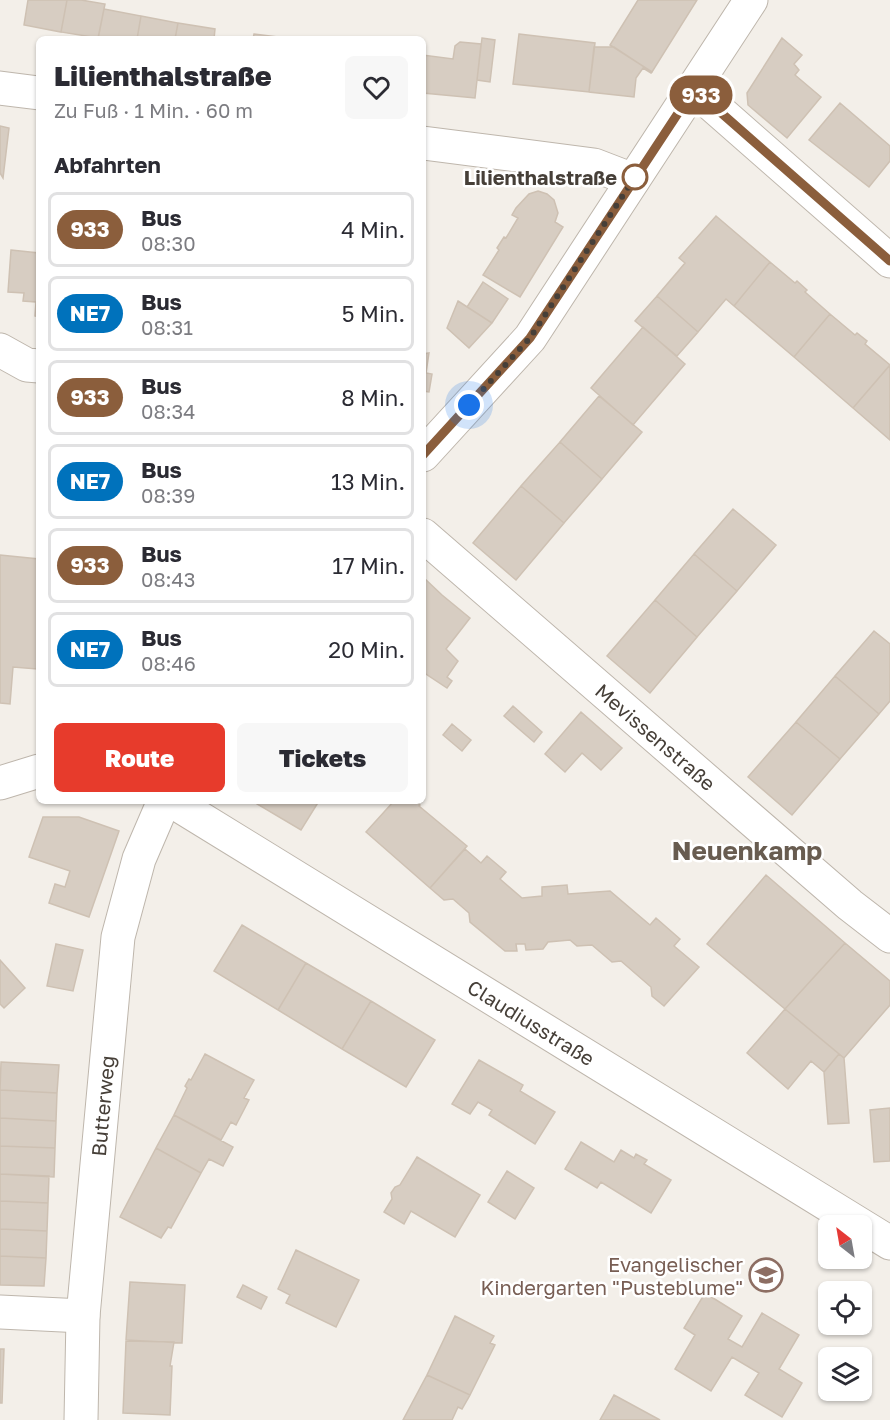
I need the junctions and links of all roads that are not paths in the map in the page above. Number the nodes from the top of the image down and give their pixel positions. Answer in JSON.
{"nodes":[{"id":1,"x":750,"y":0,"type":"edge"},
{"id":2,"x":0,"y":88,"type":"edge"},
{"id":3,"x":694,"y":89,"type":"junction"},
{"id":4,"x":36,"y":93,"type":"edge"},
{"id":5,"x":426,"y":143,"type":"edge"},
{"id":6,"x":633,"y":180,"type":"junction"},
{"id":7,"x":890,"y":261,"type":"edge"},
{"id":8,"x":0,"y":350,"type":"edge"},
{"id":9,"x":36,"y":366,"type":"edge"},
{"id":10,"x":426,"y":452,"type":"edge"},
{"id":11,"x":426,"y":538,"type":"edge"},
{"id":12,"x":36,"y":772,"type":"edge"},
{"id":13,"x":0,"y":783,"type":"edge"},
{"id":14,"x":163,"y":804,"type":"edge"},
{"id":15,"x":177,"y":804,"type":"edge"},
{"id":16,"x":890,"y":936,"type":"edge"},
{"id":17,"x":890,"y":1243,"type":"edge"},
{"id":18,"x":0,"y":1312,"type":"edge"},
{"id":19,"x":83,"y":1316,"type":"junction"},
{"id":20,"x":81,"y":1420,"type":"edge"}],
"edges":[{"from":1,"to":3,"type":"street"},
{"from":2,"to":4,"type":"street"},
{"from":3,"to":6,"type":"street"},
{"from":3,"to":7,"type":"street"},
{"from":5,"to":6,"type":"street"},
{"from":6,"to":10,"type":"street"},
{"from":8,"to":9,"type":"street"},
{"from":11,"to":16,"type":"street","name":"Mevissenstraße"},
{"from":12,"to":13,"type":"street"},
{"from":14,"to":19,"type":"street","name":"Butterweg"},
{"from":15,"to":17,"type":"street","name":"Claudiusstraße"},
{"from":18,"to":19,"type":"street"},
{"from":19,"to":20,"type":"street","name":"Butterweg"}]}
